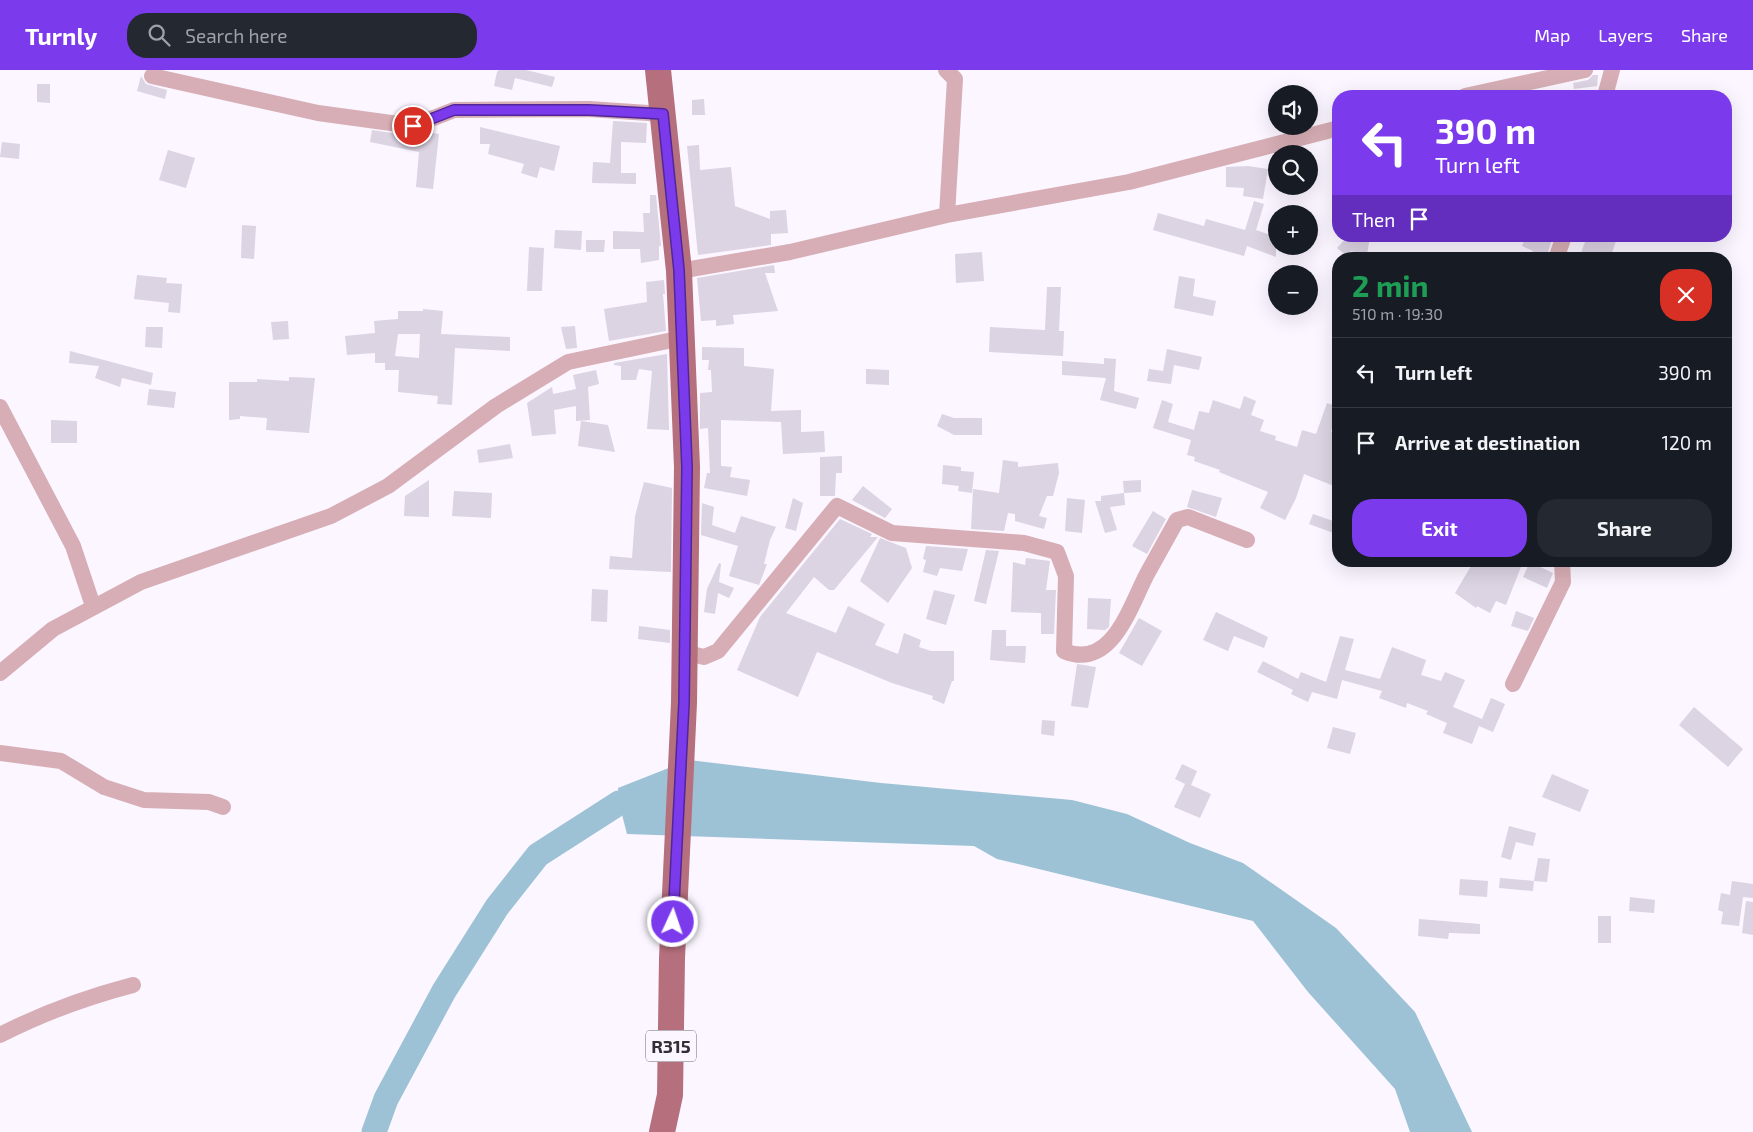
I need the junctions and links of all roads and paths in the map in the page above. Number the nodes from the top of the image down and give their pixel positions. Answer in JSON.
{"nodes":[{"id":1,"x":658,"y":70,"type":"edge"},
{"id":2,"x":946,"y":70,"type":"edge"},
{"id":3,"x":1585,"y":70,"type":"edge"},
{"id":4,"x":1612,"y":70,"type":"edge"},
{"id":5,"x":152,"y":76,"type":"dead end"},
{"id":6,"x":1492,"y":90,"type":"edge"},
{"id":7,"x":1607,"y":90,"type":"edge"},
{"id":8,"x":663,"y":114,"type":"junction"},
{"id":9,"x":1332,"y":130,"type":"edge"},
{"id":10,"x":947,"y":215,"type":"junction"},
{"id":11,"x":679,"y":270,"type":"junction"},
{"id":12,"x":682,"y":338,"type":"junction"},
{"id":13,"x":0,"y":407,"type":"edge"},
{"id":14,"x":1247,"y":540,"type":"dead end"},
{"id":15,"x":1562,"y":567,"type":"edge"},
{"id":16,"x":93,"y":606,"type":"junction"},
{"id":17,"x":684,"y":652,"type":"junction"},
{"id":18,"x":0,"y":673,"type":"edge"},
{"id":19,"x":1513,"y":684,"type":"dead end"},
{"id":20,"x":0,"y":753,"type":"edge"},
{"id":21,"x":223,"y":806,"type":"dead end"},
{"id":22,"x":133,"y":984,"type":"dead end"},
{"id":23,"x":0,"y":1034,"type":"edge"},
{"id":24,"x":662,"y":1132,"type":"edge"}],
"edges":[{"from":1,"to":8,"type":"main road","number":"R315"},
{"from":2,"to":10,"type":"street"},
{"from":3,"to":6,"type":"street"},
{"from":4,"to":7,"type":"street"},
{"from":5,"to":8,"type":"street"},
{"from":8,"to":11,"type":"main road","number":"R315"},
{"from":9,"to":10,"type":"street"},
{"from":10,"to":11,"type":"street"},
{"from":11,"to":12,"type":"main road","number":"R315"},
{"from":12,"to":16,"type":"street"},
{"from":12,"to":17,"type":"main road","number":"R315"},
{"from":13,"to":16,"type":"street"},
{"from":14,"to":17,"type":"street"},
{"from":15,"to":19,"type":"street"},
{"from":16,"to":18,"type":"street"},
{"from":17,"to":24,"type":"main road","number":"R315"},
{"from":20,"to":21,"type":"street"},
{"from":22,"to":23,"type":"street"}]}
